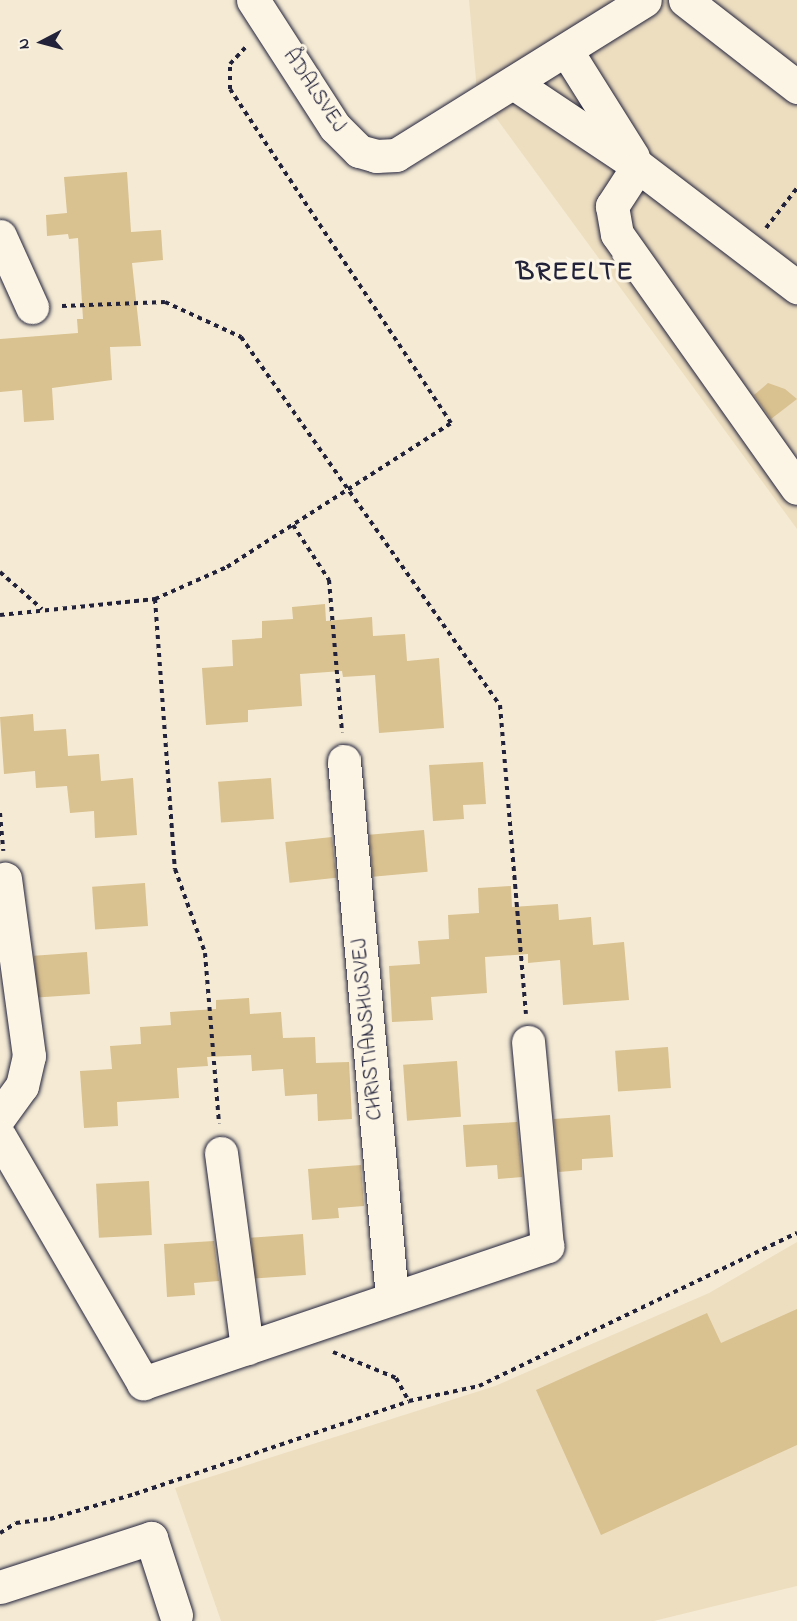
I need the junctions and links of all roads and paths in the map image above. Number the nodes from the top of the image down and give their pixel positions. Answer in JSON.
{"nodes":[{"id":1,"x":254,"y":0,"type":"edge"},
{"id":2,"x":645,"y":0,"type":"edge"},
{"id":3,"x":685,"y":0,"type":"edge"},
{"id":4,"x":246,"y":47,"type":"dead end"},
{"id":5,"x":566,"y":50,"type":"junction"},
{"id":6,"x":515,"y":84,"type":"junction"},
{"id":7,"x":797,"y":87,"type":"edge"},
{"id":8,"x":638,"y":166,"type":"junction"},
{"id":9,"x":797,"y":188,"type":"edge"},
{"id":10,"x":0,"y":236,"type":"edge"},
{"id":11,"x":749,"y":250,"type":"junction"},
{"id":12,"x":797,"y":287,"type":"edge"},
{"id":13,"x":32,"y":307,"type":"joint"},
{"id":14,"x":797,"y":488,"type":"edge"},
{"id":15,"x":349,"y":489,"type":"junction"},
{"id":16,"x":293,"y":525,"type":"junction"},
{"id":17,"x":0,"y":573,"type":"edge"},
{"id":18,"x":155,"y":599,"type":"junction"},
{"id":19,"x":42,"y":610,"type":"junction"},
{"id":20,"x":0,"y":615,"type":"edge"},
{"id":21,"x":344,"y":761,"type":"joint"},
{"id":22,"x":0,"y":813,"type":"edge"},
{"id":23,"x":5,"y":879,"type":"joint"},
{"id":24,"x":528,"y":1042,"type":"joint"},
{"id":25,"x":0,"y":1116,"type":"edge"},
{"id":26,"x":0,"y":1137,"type":"edge"},
{"id":27,"x":221,"y":1153,"type":"joint"},
{"id":28,"x":797,"y":1233,"type":"edge"},
{"id":29,"x":392,"y":1298,"type":"junction"},
{"id":30,"x":247,"y":1348,"type":"junction"},
{"id":31,"x":330,"y":1351,"type":"dead end"},
{"id":32,"x":409,"y":1401,"type":"junction"},
{"id":33,"x":0,"y":1533,"type":"edge"},
{"id":34,"x":0,"y":1587,"type":"edge"},
{"id":35,"x":179,"y":1615,"type":"edge"}],
"edges":[{"from":1,"to":6,"type":"street","name":"ÅDALSVEJ"},
{"from":2,"to":5,"type":"street","name":"ÅDALSVEJ"},
{"from":3,"to":7,"type":"street"},
{"from":4,"to":15,"type":"path"},
{"from":5,"to":6,"type":"street","name":"ÅDALSVEJ"},
{"from":5,"to":8,"type":"street"},
{"from":6,"to":8,"type":"street"},
{"from":8,"to":11,"type":"street"},
{"from":8,"to":14,"type":"street"},
{"from":9,"to":11,"type":"path"},
{"from":10,"to":13,"type":"street"},
{"from":11,"to":12,"type":"street"},
{"from":13,"to":15,"type":"path"},
{"from":15,"to":16,"type":"path"},
{"from":15,"to":24,"type":"path"},
{"from":16,"to":18,"type":"path"},
{"from":16,"to":21,"type":"path"},
{"from":17,"to":19,"type":"path"},
{"from":18,"to":19,"type":"path"},
{"from":18,"to":27,"type":"path"},
{"from":19,"to":20,"type":"path"},
{"from":21,"to":29,"type":"street","name":"CHRISTIANSHUSVEJ"},
{"from":22,"to":23,"type":"path"},
{"from":23,"to":25,"type":"street"},
{"from":24,"to":29,"type":"street"},
{"from":26,"to":30,"type":"street"},
{"from":27,"to":30,"type":"street"},
{"from":28,"to":32,"type":"path"},
{"from":29,"to":30,"type":"street"},
{"from":31,"to":32,"type":"path"},
{"from":32,"to":33,"type":"path"},
{"from":34,"to":35,"type":"street"}]}
